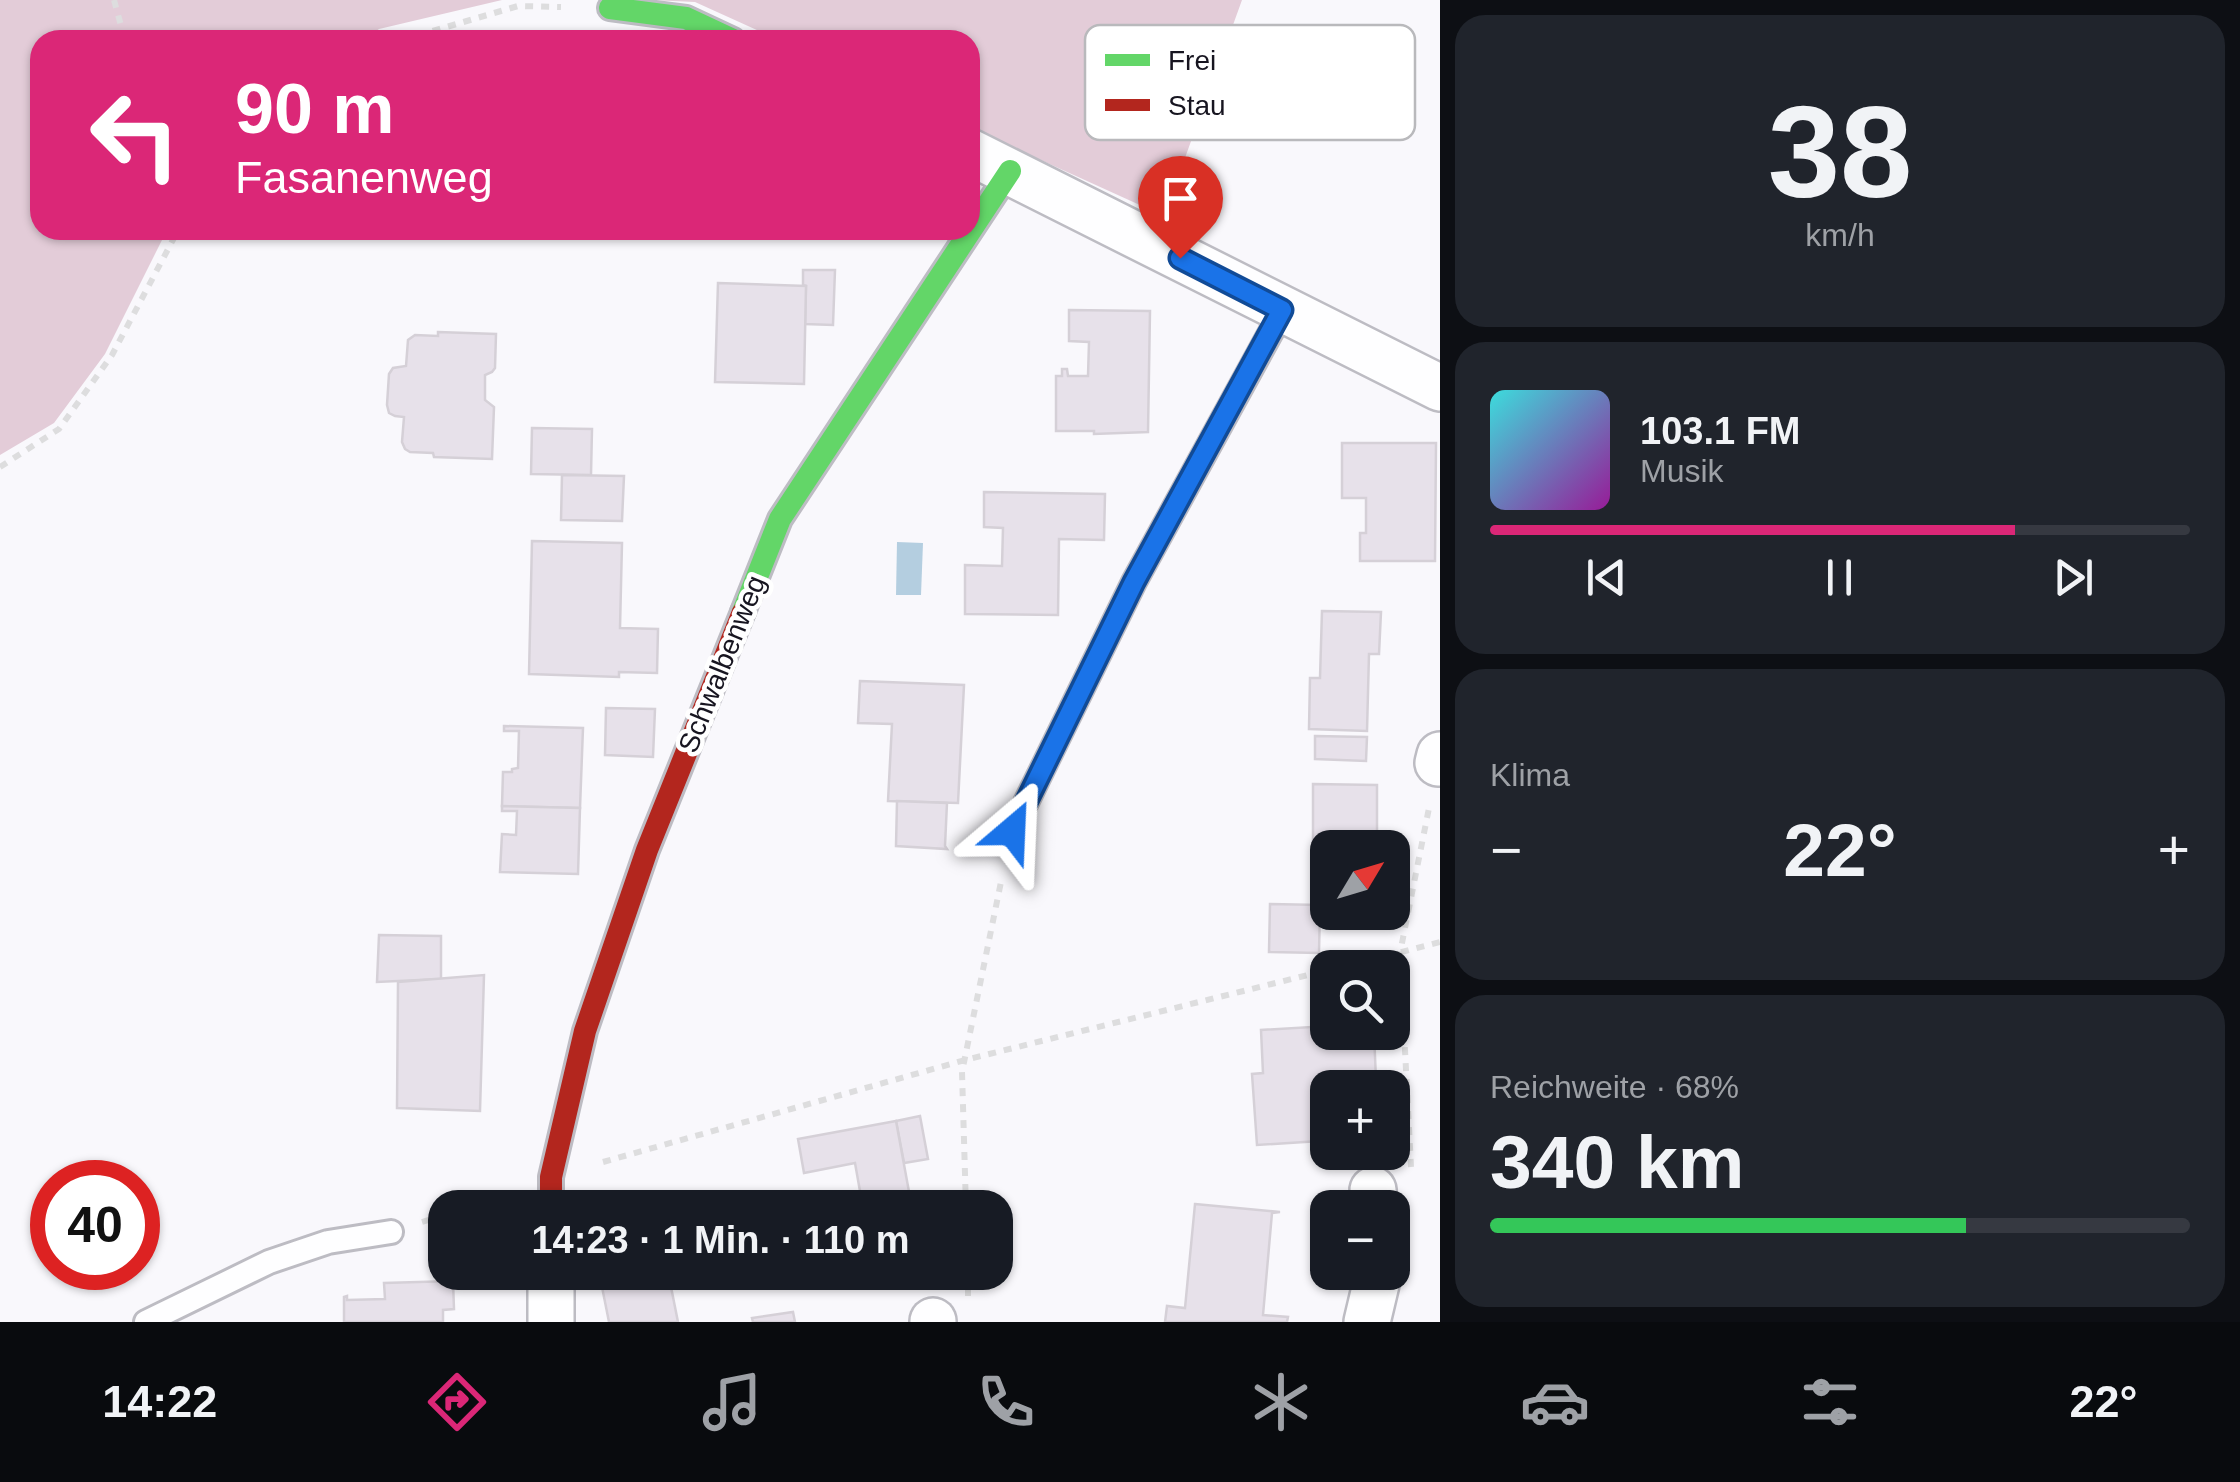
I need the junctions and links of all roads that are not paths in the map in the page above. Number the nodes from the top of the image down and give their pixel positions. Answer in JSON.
{"nodes":[{"id":1,"x":610,"y":8,"type":"road end"},
{"id":2,"x":712,"y":30,"type":"edge"},
{"id":3,"x":980,"y":157,"type":"edge"},
{"id":4,"x":1010,"y":171,"type":"junction"},
{"id":5,"x":980,"y":216,"type":"edge"},
{"id":6,"x":964,"y":240,"type":"edge"},
{"id":7,"x":1282,"y":310,"type":"junction"},
{"id":8,"x":1440,"y":388,"type":"edge"},
{"id":9,"x":1012,"y":831,"type":"road end"},
{"id":10,"x":550,"y":1190,"type":"edge"},
{"id":11,"x":391,"y":1232,"type":"dead end"},
{"id":12,"x":551,"y":1290,"type":"edge"},
{"id":13,"x":1375,"y":1290,"type":"edge"},
{"id":14,"x":146,"y":1322,"type":"edge"},
{"id":15,"x":551,"y":1322,"type":"edge"},
{"id":16,"x":1367,"y":1322,"type":"edge"}],
"edges":[{"from":1,"to":2,"type":"street"},
{"from":3,"to":4,"type":"street"},
{"from":4,"to":5,"type":"street","name":"Schwalbenweg"},
{"from":4,"to":7,"type":"street"},
{"from":6,"to":10,"type":"street","name":"Schwalbenweg"},
{"from":7,"to":8,"type":"street"},
{"from":7,"to":9,"type":"street"},
{"from":11,"to":14,"type":"lane"},
{"from":12,"to":15,"type":"street"},
{"from":13,"to":16,"type":"street"}]}
